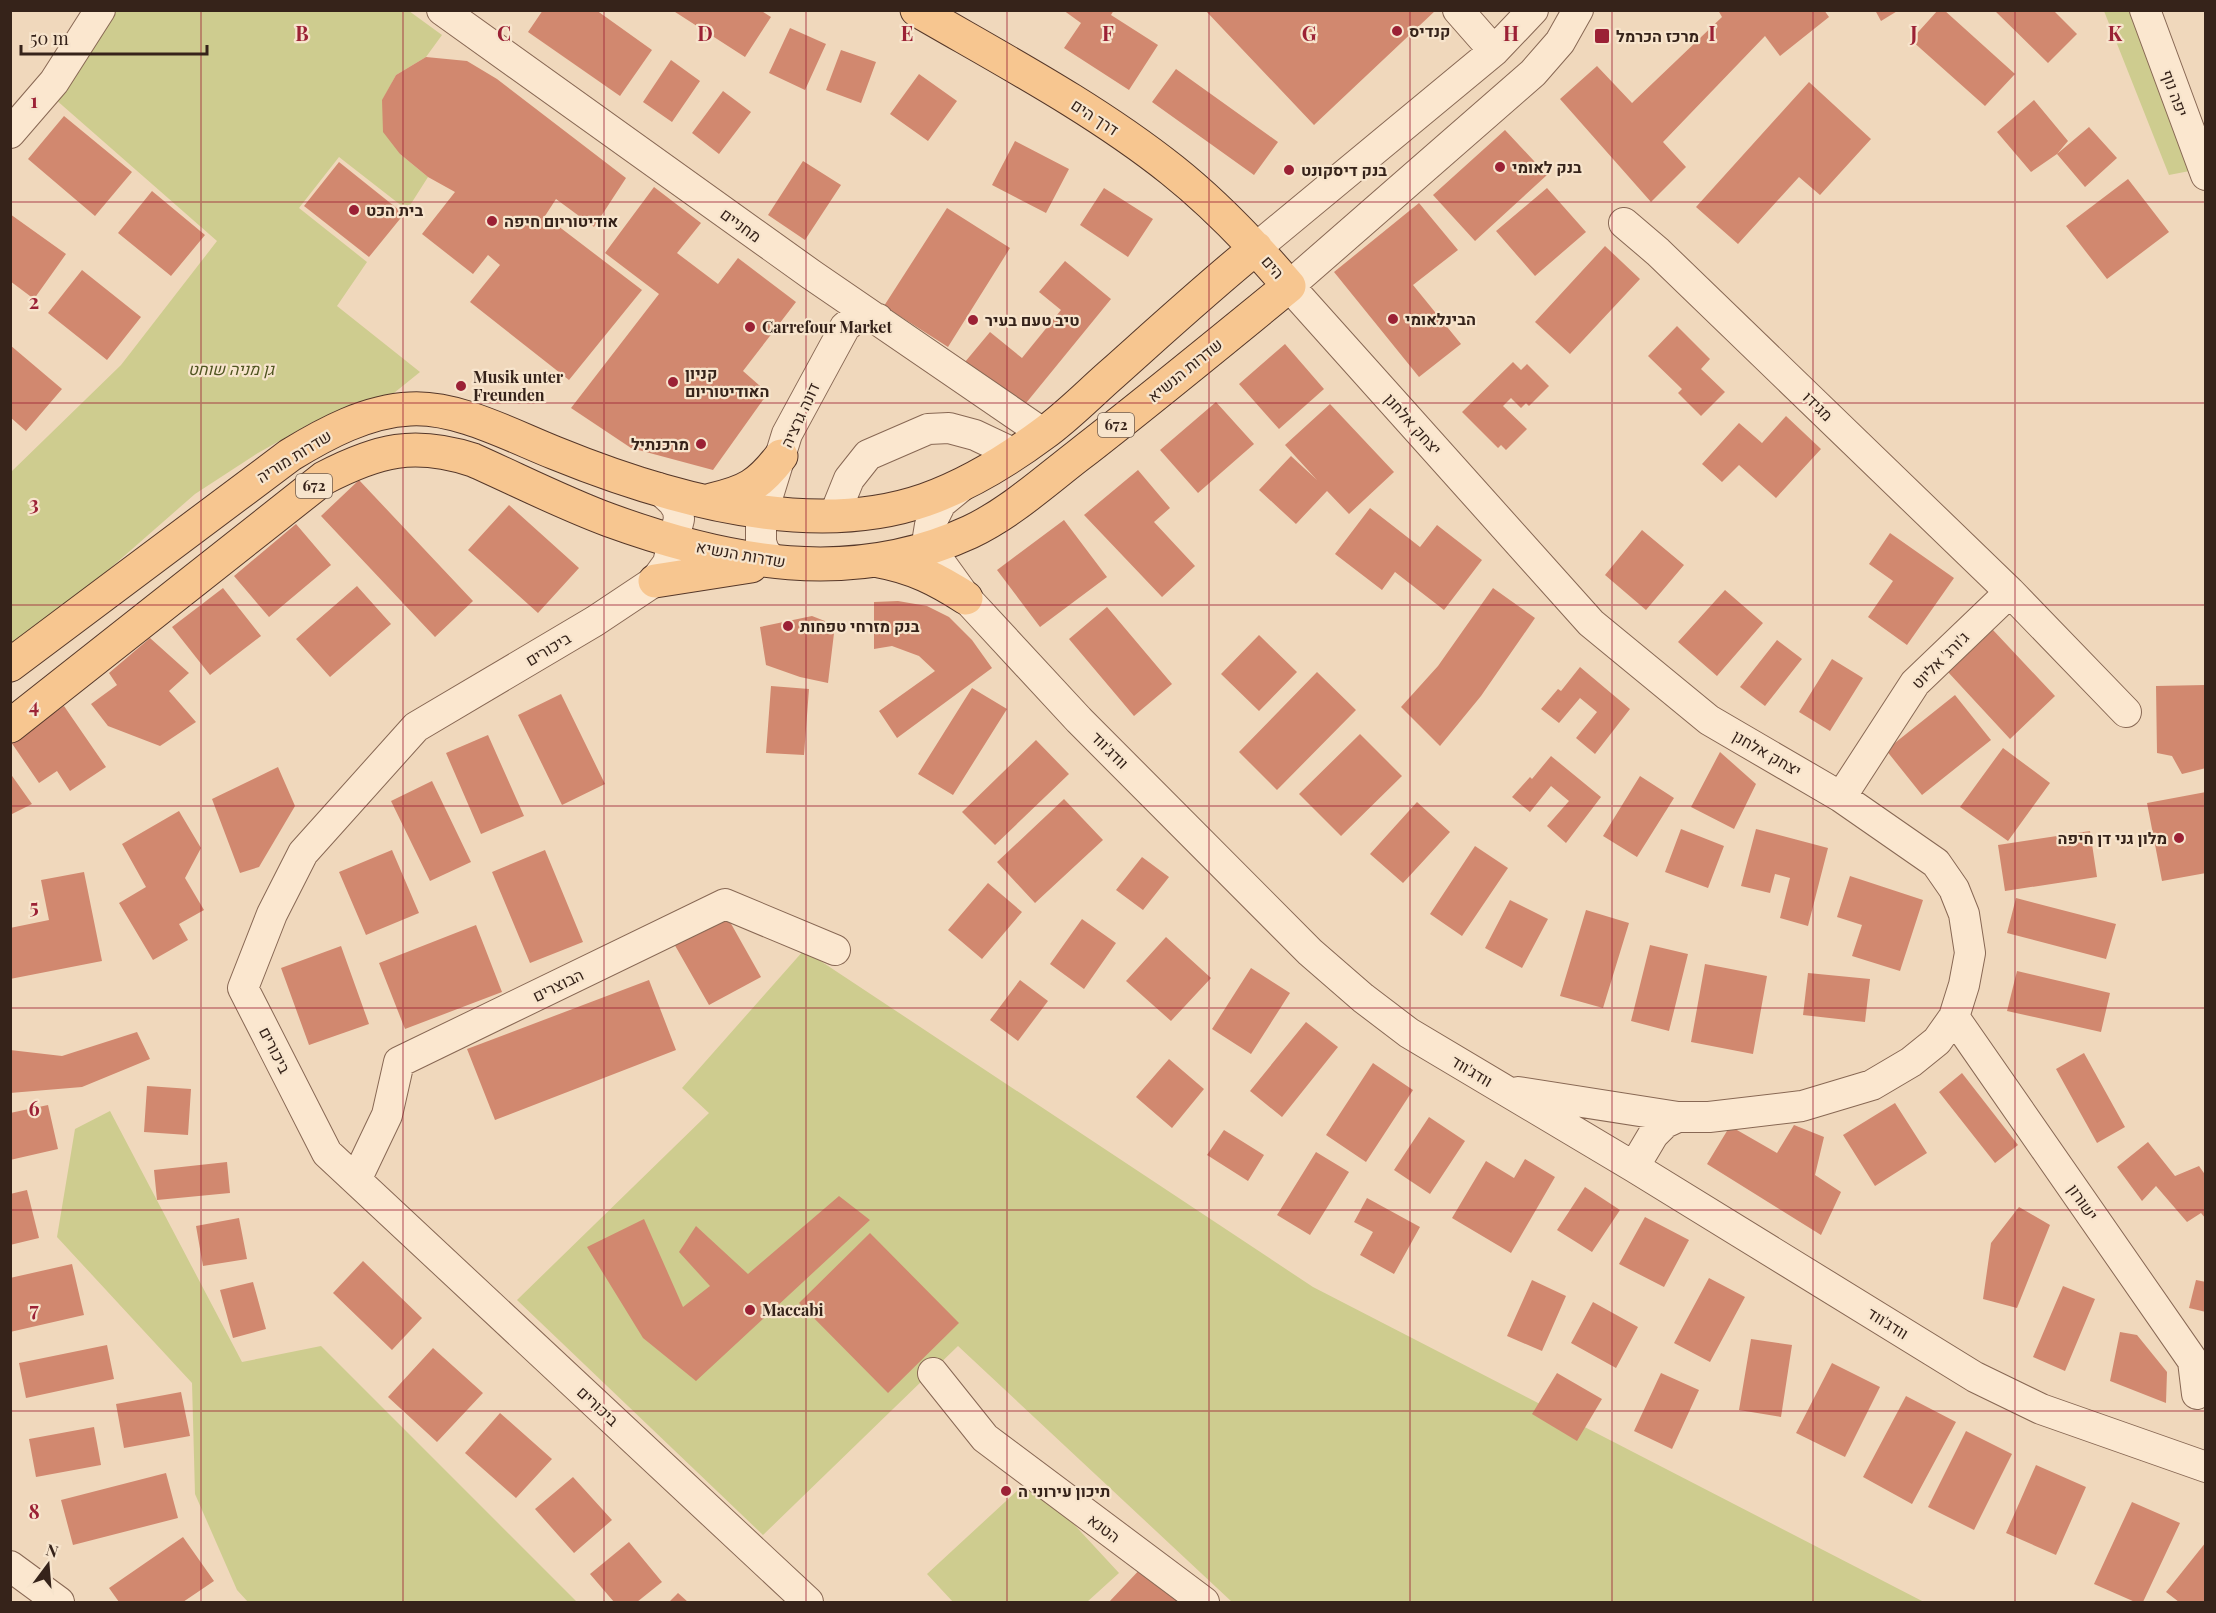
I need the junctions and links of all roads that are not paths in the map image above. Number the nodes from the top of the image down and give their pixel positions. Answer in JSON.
{"nodes":[{"id":1,"x":100,"y":10,"type":"edge"},
{"id":2,"x":442,"y":10,"type":"edge"},
{"id":3,"x":917,"y":10,"type":"edge"},
{"id":4,"x":1458,"y":10,"type":"edge"},
{"id":5,"x":1533,"y":10,"type":"edge"},
{"id":6,"x":1578,"y":10,"type":"edge"},
{"id":7,"x":2145,"y":10,"type":"edge"},
{"id":8,"x":1494,"y":51,"type":"junction"},
{"id":9,"x":10,"y":133,"type":"edge"},
{"id":10,"x":2205,"y":175,"type":"edge"},
{"id":11,"x":1211,"y":202,"type":"junction"},
{"id":12,"x":1624,"y":223,"type":"dead end"},
{"id":13,"x":1256,"y":248,"type":"junction"},
{"id":14,"x":812,"y":275,"type":"junction"},
{"id":15,"x":1224,"y":275,"type":"junction"},
{"id":16,"x":1289,"y":286,"type":"junction"},
{"id":17,"x":878,"y":319,"type":"junction"},
{"id":18,"x":839,"y":337,"type":"junction"},
{"id":19,"x":1044,"y":434,"type":"junction"},
{"id":20,"x":1013,"y":453,"type":"junction"},
{"id":21,"x":780,"y":456,"type":"junction"},
{"id":22,"x":966,"y":483,"type":"junction"},
{"id":23,"x":658,"y":488,"type":"junction"},
{"id":24,"x":707,"y":501,"type":"junction"},
{"id":25,"x":764,"y":511,"type":"junction"},
{"id":26,"x":834,"y":516,"type":"junction"},
{"id":27,"x":675,"y":542,"type":"junction"},
{"id":28,"x":933,"y":547,"type":"junction"},
{"id":29,"x":877,"y":561,"type":"junction"},
{"id":30,"x":774,"y":562,"type":"junction"},
{"id":31,"x":655,"y":582,"type":"junction"},
{"id":32,"x":2010,"y":592,"type":"junction"},
{"id":33,"x":966,"y":598,"type":"junction"},
{"id":34,"x":10,"y":665,"type":"edge"},
{"id":35,"x":2126,"y":712,"type":"dead end"},
{"id":36,"x":10,"y":726,"type":"edge"},
{"id":37,"x":1841,"y":797,"type":"junction"},
{"id":38,"x":835,"y":950,"type":"dead end"},
{"id":39,"x":1954,"y":1017,"type":"junction"},
{"id":40,"x":1502,"y":1089,"type":"junction"},
{"id":41,"x":1678,"y":1118,"type":"junction"},
{"id":42,"x":1634,"y":1167,"type":"junction"},
{"id":43,"x":356,"y":1180,"type":"junction"},
{"id":44,"x":933,"y":1373,"type":"dead end"},
{"id":45,"x":2197,"y":1394,"type":"dead end"},
{"id":46,"x":2205,"y":1467,"type":"edge"},
{"id":47,"x":10,"y":1566,"type":"edge"},
{"id":48,"x":59,"y":1602,"type":"edge"},
{"id":49,"x":808,"y":1602,"type":"edge"},
{"id":50,"x":1204,"y":1602,"type":"edge"}],
"edges":[{"from":1,"to":9,"type":"street"},
{"from":2,"to":14,"type":"street","name":"מחניים"},
{"from":3,"to":11,"type":"main road","name":"דרך הים"},
{"from":4,"to":8,"type":"street"},
{"from":5,"to":8,"type":"street"},
{"from":6,"to":16,"type":"street","name":"שדרות הנשיא"},
{"from":7,"to":10,"type":"street","name":"יפה נוף"},
{"from":8,"to":13,"type":"street"},
{"from":11,"to":13,"type":"main road","name":"דרך הים"},
{"from":11,"to":15,"type":"main road"},
{"from":12,"to":32,"type":"street","name":"מגידו"},
{"from":13,"to":15,"type":"main road","number":"672"},
{"from":13,"to":16,"type":"main road","name":"הים"},
{"from":14,"to":17,"type":"street","name":"מחניים"},
{"from":14,"to":18,"type":"street"},
{"from":15,"to":19,"type":"main road","number":"672"},
{"from":16,"to":28,"type":"main road","name":"שדרות הנשיא","number":"672"},
{"from":16,"to":37,"type":"street","name":"יצחק אלחנן"},
{"from":17,"to":18,"type":"street","name":"דונה גרציה"},
{"from":17,"to":19,"type":"street","name":"מחניים"},
{"from":18,"to":21,"type":"street","name":"דונה גרציה"},
{"from":19,"to":20,"type":"main road","number":"672"},
{"from":20,"to":22,"type":"main road","number":"672"},
{"from":20,"to":26,"type":"street"},
{"from":21,"to":24,"type":"main road"},
{"from":21,"to":25,"type":"street","name":"דונה גרציה"},
{"from":22,"to":26,"type":"main road","number":"672"},
{"from":22,"to":28,"type":"street","name":"וודג'ווד"},
{"from":23,"to":24,"type":"main road","name":"שדרות מוריה","number":"672"},
{"from":23,"to":27,"type":"street","name":"ביכורים"},
{"from":23,"to":34,"type":"main road","name":"שדרות מוריה","number":"672"},
{"from":24,"to":25,"type":"main road","name":"שדרות מוריה","number":"672"},
{"from":25,"to":26,"type":"main road","number":"672"},
{"from":25,"to":30,"type":"street","name":"דונה גרציה"},
{"from":27,"to":30,"type":"main road","name":"שדרות הנשיא","number":"672"},
{"from":27,"to":31,"type":"street","name":"ביכורים"},
{"from":27,"to":36,"type":"main road","number":"672"},
{"from":28,"to":29,"type":"main road","name":"שדרות הנשיא","number":"672"},
{"from":28,"to":33,"type":"street","name":"וודג'ווד"},
{"from":29,"to":30,"type":"main road","name":"שדרות הנשיא","number":"672"},
{"from":29,"to":33,"type":"main road"},
{"from":30,"to":31,"type":"main road"},
{"from":31,"to":43,"type":"street","name":"ביכורים"},
{"from":32,"to":35,"type":"street","name":"מגידו"},
{"from":32,"to":37,"type":"street","name":"ג'ורג' אליוט"},
{"from":33,"to":40,"type":"street","name":"וודג'ווד"},
{"from":37,"to":39,"type":"street","name":"יצחק אלחנן"},
{"from":38,"to":43,"type":"street","name":"הבוצרים"},
{"from":39,"to":41,"type":"street","name":"יצחק אלחנן"},
{"from":39,"to":45,"type":"street","name":"ישורון"},
{"from":40,"to":41,"type":"street","name":"יצחק אלחנן"},
{"from":40,"to":42,"type":"street","name":"וודג'ווד"},
{"from":41,"to":42,"type":"street"},
{"from":42,"to":46,"type":"street","name":"וודג'ווד"},
{"from":43,"to":49,"type":"street","name":"ביכורים"},
{"from":44,"to":50,"type":"street","name":"הטנא"},
{"from":47,"to":48,"type":"street"}]}
